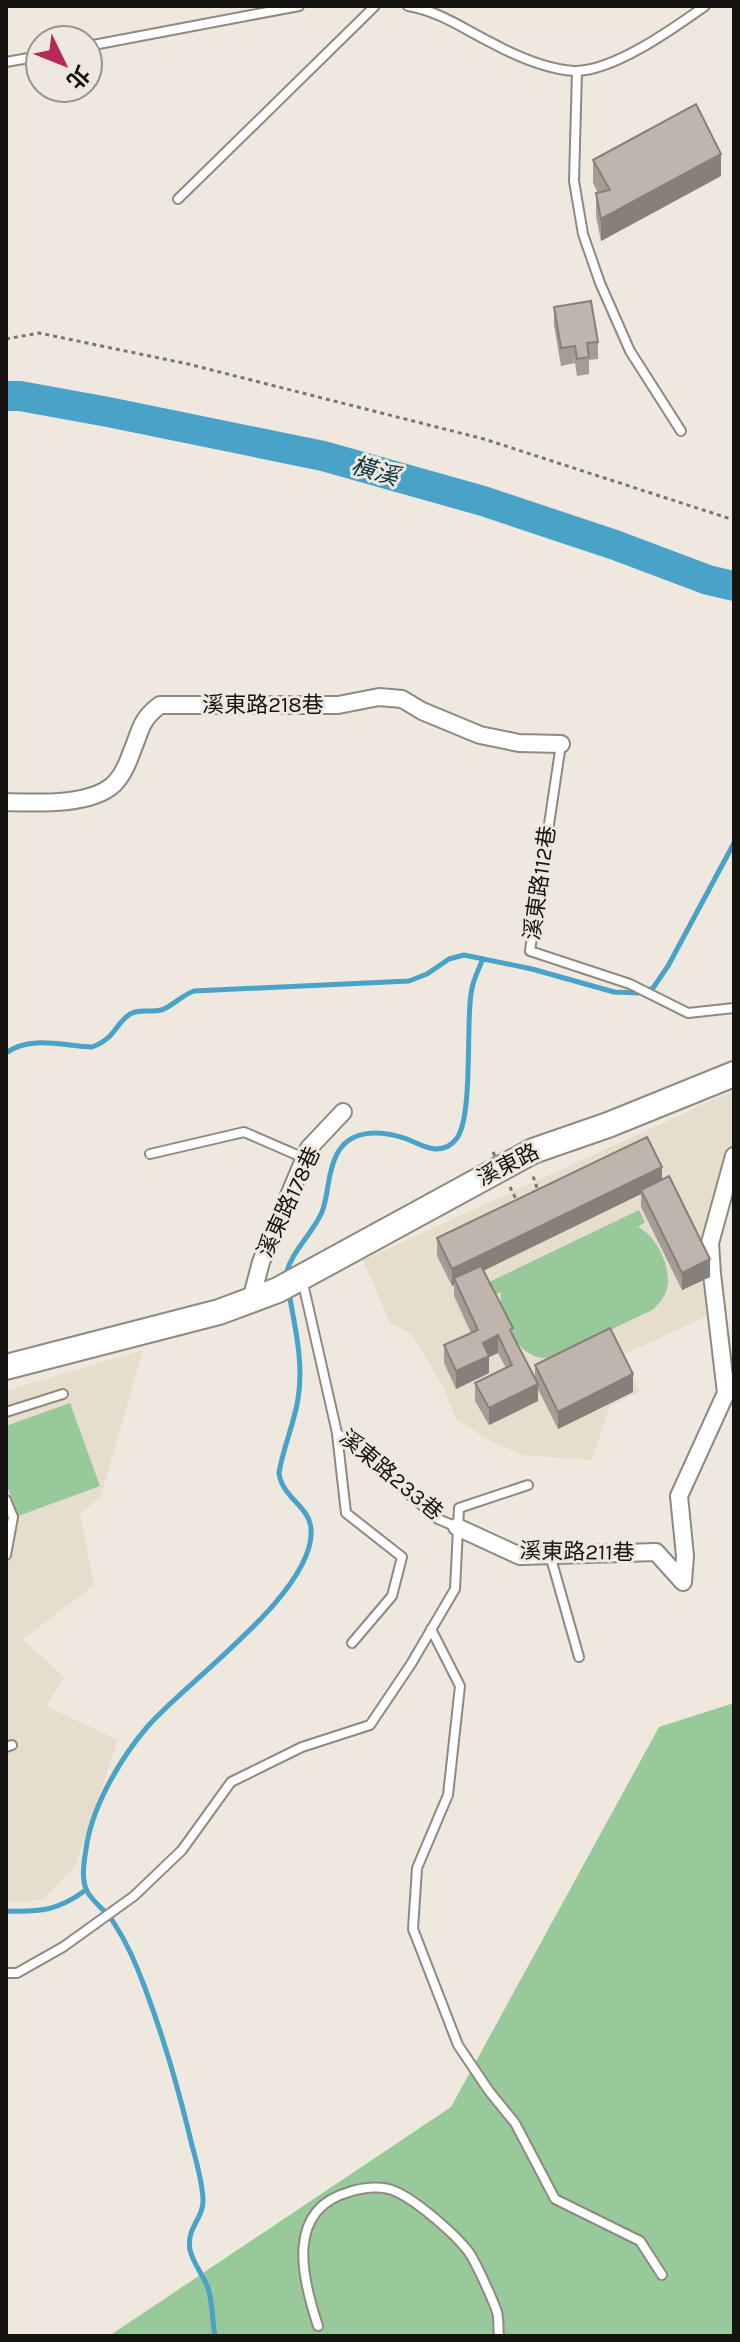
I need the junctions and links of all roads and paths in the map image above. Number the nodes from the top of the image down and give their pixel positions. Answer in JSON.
{"nodes":[{"id":1,"x":299,"y":6,"type":"edge"},
{"id":2,"x":375,"y":6,"type":"edge"},
{"id":3,"x":408,"y":6,"type":"edge"},
{"id":4,"x":705,"y":6,"type":"edge"},
{"id":5,"x":104,"y":43,"type":"edge"},
{"id":6,"x":577,"y":71,"type":"junction"},
{"id":7,"x":178,"y":199,"type":"dead end"},
{"id":8,"x":6,"y":339,"type":"edge"},
{"id":9,"x":681,"y":431,"type":"dead end"},
{"id":10,"x":734,"y":520,"type":"edge"},
{"id":11,"x":561,"y":744,"type":"joint"},
{"id":12,"x":6,"y":802,"type":"edge"},
{"id":13,"x":734,"y":1008,"type":"edge"},
{"id":14,"x":734,"y":1074,"type":"edge"},
{"id":15,"x":343,"y":1112,"type":"dead end"},
{"id":16,"x":493,"y":1152,"type":"dead end"},
{"id":17,"x":150,"y":1154,"type":"dead end"},
{"id":18,"x":734,"y":1156,"type":"edge"},
{"id":19,"x":305,"y":1158,"type":"junction"},
{"id":20,"x":536,"y":1181,"type":"dead end"},
{"id":21,"x":531,"y":1196,"type":"edge"},
{"id":22,"x":517,"y":1200,"type":"edge"},
{"id":23,"x":291,"y":1283,"type":"junction"},
{"id":24,"x":251,"y":1300,"type":"junction"},
{"id":25,"x":6,"y":1367,"type":"edge"},
{"id":26,"x":63,"y":1394,"type":"dead end"},
{"id":27,"x":730,"y":1394,"type":"edge"},
{"id":28,"x":6,"y":1412,"type":"edge"},
{"id":29,"x":337,"y":1433,"type":"junction"},
{"id":30,"x":528,"y":1485,"type":"dead end"},
{"id":31,"x":6,"y":1500,"type":"edge"},
{"id":32,"x":457,"y":1527,"type":"junction"},
{"id":33,"x":549,"y":1554,"type":"junction"},
{"id":34,"x":6,"y":1555,"type":"edge"},
{"id":35,"x":431,"y":1629,"type":"junction"},
{"id":36,"x":352,"y":1643,"type":"dead end"},
{"id":37,"x":579,"y":1657,"type":"dead end"},
{"id":38,"x":6,"y":1973,"type":"edge"},
{"id":39,"x":662,"y":2275,"type":"dead end"},
{"id":40,"x":318,"y":2326,"type":"dead end"},
{"id":41,"x":499,"y":2336,"type":"edge"}],
"edges":[{"from":1,"to":5,"type":"lane"},
{"from":2,"to":7,"type":"lane"},
{"from":3,"to":6,"type":"lane"},
{"from":4,"to":6,"type":"lane"},
{"from":6,"to":9,"type":"lane"},
{"from":8,"to":10,"type":"path"},
{"from":11,"to":12,"type":"street","name":"溪東路218巷"},
{"from":11,"to":13,"type":"lane","name":"溪東路112巷"},
{"from":14,"to":23,"type":"main road","name":"溪東路"},
{"from":15,"to":19,"type":"street","name":"溪東路178巷"},
{"from":16,"to":22,"type":"path","bridge":true},
{"from":17,"to":19,"type":"lane"},
{"from":18,"to":27,"type":"street","name":"溪東路211巷"},
{"from":19,"to":24,"type":"street","name":"溪東路178巷"},
{"from":20,"to":21,"type":"path"},
{"from":23,"to":24,"type":"main road","name":"溪東路"},
{"from":23,"to":29,"type":"lane","name":"溪東路233巷"},
{"from":24,"to":25,"type":"main road","name":"溪東路"},
{"from":26,"to":28,"type":"lane"},
{"from":27,"to":33,"type":"street","name":"溪東路211巷"},
{"from":29,"to":32,"type":"lane","name":"溪東路233巷"},
{"from":29,"to":36,"type":"lane"},
{"from":30,"to":32,"type":"lane"},
{"from":31,"to":34,"type":"lane"},
{"from":32,"to":33,"type":"street","name":"溪東路211巷"},
{"from":32,"to":35,"type":"lane"},
{"from":33,"to":37,"type":"lane"},
{"from":35,"to":38,"type":"lane"},
{"from":35,"to":39,"type":"lane"},
{"from":40,"to":41,"type":"lane"}]}
